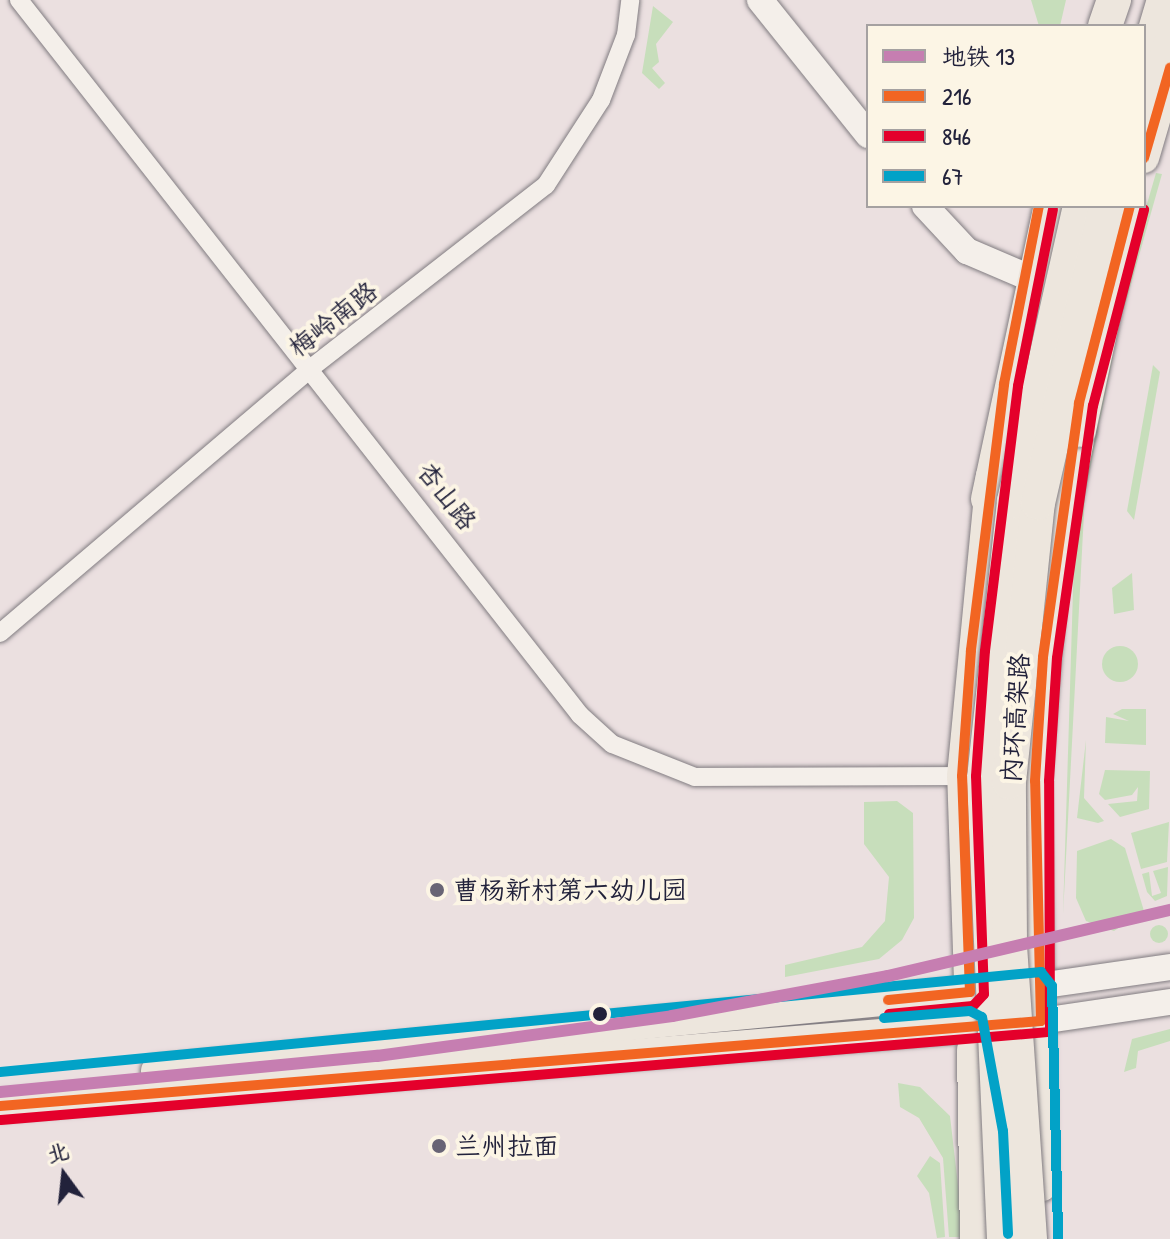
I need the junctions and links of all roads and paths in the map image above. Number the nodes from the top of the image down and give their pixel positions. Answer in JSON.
{"nodes":[{"id":1,"x":21,"y":0,"type":"edge"},
{"id":2,"x":630,"y":0,"type":"edge"},
{"id":3,"x":760,"y":0,"type":"edge"},
{"id":4,"x":1103,"y":0,"type":"edge"},
{"id":5,"x":1114,"y":0,"type":"edge"},
{"id":6,"x":1124,"y":0,"type":"edge"},
{"id":7,"x":1140,"y":0,"type":"edge"},
{"id":8,"x":1164,"y":0,"type":"edge"},
{"id":9,"x":1095,"y":24,"type":"edge"},
{"id":10,"x":1106,"y":24,"type":"edge"},
{"id":11,"x":1117,"y":24,"type":"edge"},
{"id":12,"x":1134,"y":24,"type":"edge"},
{"id":13,"x":1170,"y":45,"type":"edge"},
{"id":14,"x":1146,"y":60,"type":"edge"},
{"id":15,"x":1170,"y":68,"type":"edge"},
{"id":16,"x":1146,"y":127,"type":"edge"},
{"id":17,"x":866,"y":132,"type":"edge"},
{"id":18,"x":1146,"y":151,"type":"edge"},
{"id":19,"x":927,"y":208,"type":"edge"},
{"id":20,"x":1039,"y":208,"type":"edge"},
{"id":21,"x":1051,"y":208,"type":"edge"},
{"id":22,"x":1065,"y":208,"type":"edge"},
{"id":23,"x":1080,"y":208,"type":"edge"},
{"id":24,"x":1106,"y":208,"type":"edge"},
{"id":25,"x":1128,"y":208,"type":"edge"},
{"id":26,"x":1129,"y":208,"type":"edge"},
{"id":27,"x":1023,"y":275,"type":"junction"},
{"id":28,"x":311,"y":368,"type":"junction"},
{"id":29,"x":988,"y":499,"type":"junction"},
{"id":30,"x":1055,"y":550,"type":"junction"},
{"id":31,"x":0,"y":633,"type":"edge"},
{"id":32,"x":962,"y":776,"type":"junction"},
{"id":33,"x":1170,"y":967,"type":"edge"},
{"id":34,"x":1038,"y":986,"type":"junction"},
{"id":35,"x":970,"y":992,"type":"junction"},
{"id":36,"x":1170,"y":1002,"type":"edge"},
{"id":37,"x":1041,"y":1021,"type":"junction"},
{"id":38,"x":972,"y":1038,"type":"junction"},
{"id":39,"x":0,"y":1086,"type":"edge"},
{"id":40,"x":0,"y":1106,"type":"edge"},
{"id":41,"x":977,"y":1239,"type":"edge"},
{"id":42,"x":994,"y":1239,"type":"edge"},
{"id":43,"x":1004,"y":1239,"type":"edge"},
{"id":44,"x":1030,"y":1239,"type":"edge"},
{"id":45,"x":1044,"y":1239,"type":"edge"}],
"edges":[{"from":1,"to":28,"type":"street","name":"杏山路"},
{"from":2,"to":28,"type":"street","name":"梅岭南路"},
{"from":3,"to":17,"type":"street"},
{"from":4,"to":9,"type":"main road"},
{"from":5,"to":10,"type":"highway"},
{"from":6,"to":11,"type":"main road"},
{"from":7,"to":12,"type":"highway"},
{"from":8,"to":14,"type":"highway"},
{"from":13,"to":16,"type":"highway"},
{"from":15,"to":18,"type":"main road"},
{"from":19,"to":27,"type":"street"},
{"from":20,"to":27,"type":"main road"},
{"from":21,"to":29,"type":"highway"},
{"from":22,"to":29,"type":"main road"},
{"from":23,"to":43,"type":"highway","name":"内环高架路","bridge":true},
{"from":24,"to":44,"type":"highway","name":"内环高架路","bridge":true},
{"from":25,"to":30,"type":"main road"},
{"from":26,"to":30,"type":"highway","bridge":true},
{"from":27,"to":29,"type":"main road"},
{"from":28,"to":31,"type":"street","name":"梅岭南路"},
{"from":28,"to":32,"type":"street","name":"杏山路"},
{"from":29,"to":32,"type":"main road"},
{"from":30,"to":34,"type":"main road"},
{"from":32,"to":35,"type":"main road"},
{"from":33,"to":34,"type":"street"},
{"from":34,"to":35,"type":"main road"},
{"from":34,"to":37,"type":"main road"},
{"from":35,"to":38,"type":"main road"},
{"from":35,"to":39,"type":"main road"},
{"from":36,"to":37,"type":"street"},
{"from":37,"to":38,"type":"main road"},
{"from":37,"to":45,"type":"main road"},
{"from":38,"to":40,"type":"main road"},
{"from":38,"to":41,"type":"highway"},
{"from":38,"to":42,"type":"main road"}]}
